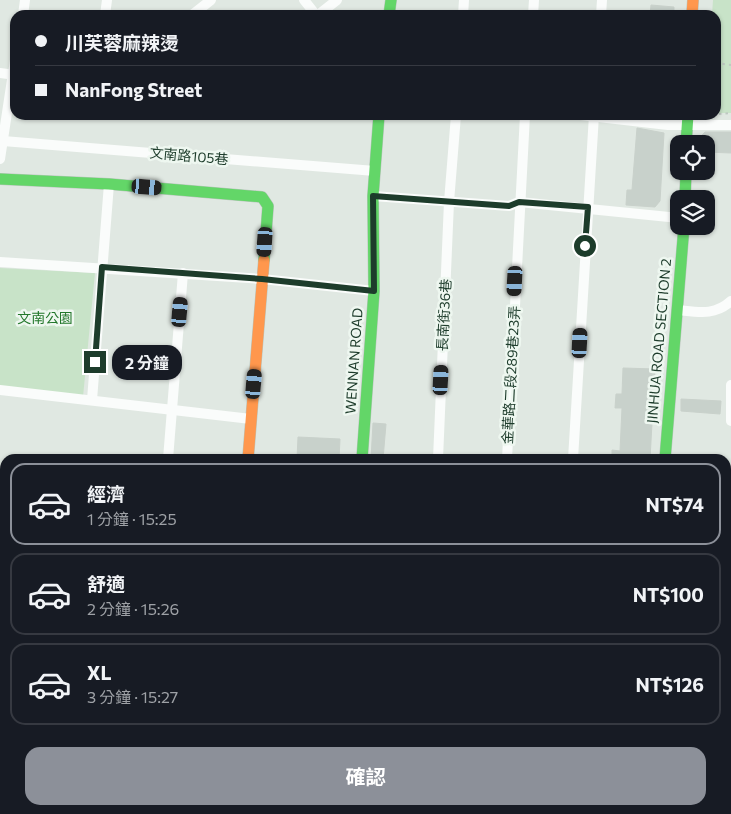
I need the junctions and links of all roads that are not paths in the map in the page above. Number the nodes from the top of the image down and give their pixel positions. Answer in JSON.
{"nodes":[{"id":1,"x":211,"y":0,"type":"edge"},
{"id":2,"x":304,"y":0,"type":"edge"},
{"id":3,"x":337,"y":0,"type":"edge"},
{"id":4,"x":198,"y":10,"type":"edge"},
{"id":5,"x":313,"y":10,"type":"edge"},
{"id":6,"x":324,"y":10,"type":"edge"},
{"id":7,"x":10,"y":97,"type":"edge"},
{"id":8,"x":379,"y":120,"type":"edge"},
{"id":9,"x":456,"y":120,"type":"edge"},
{"id":10,"x":525,"y":120,"type":"edge"},
{"id":11,"x":594,"y":120,"type":"edge"},
{"id":12,"x":627,"y":120,"type":"edge"},
{"id":13,"x":688,"y":120,"type":"edge"},
{"id":14,"x":731,"y":125,"type":"edge"},
{"id":15,"x":687,"y":135,"type":"edge"},
{"id":16,"x":2,"y":141,"type":"edge"},
{"id":17,"x":0,"y":159,"type":"edge"},
{"id":18,"x":375,"y":171,"type":"junction"},
{"id":19,"x":0,"y":179,"type":"edge"},
{"id":20,"x":109,"y":184,"type":"junction"},
{"id":21,"x":373,"y":196,"type":"junction"},
{"id":22,"x":449,"y":202,"type":"junction"},
{"id":23,"x":519,"y":202,"type":"junction"},
{"id":24,"x":588,"y":207,"type":"junction"},
{"id":25,"x":670,"y":217,"type":"edge"},
{"id":26,"x":683,"y":235,"type":"edge"},
{"id":27,"x":0,"y":262,"type":"edge"},
{"id":28,"x":102,"y":267,"type":"junction"},
{"id":29,"x":183,"y":273,"type":"junction"},
{"id":30,"x":262,"y":279,"type":"junction"},
{"id":31,"x":374,"y":291,"type":"junction"},
{"id":32,"x":731,"y":301,"type":"edge"},
{"id":33,"x":678,"y":310,"type":"junction"},
{"id":34,"x":731,"y":385,"type":"edge"},
{"id":35,"x":0,"y":390,"type":"edge"},
{"id":36,"x":92,"y":400,"type":"junction"},
{"id":37,"x":172,"y":409,"type":"junction"},
{"id":38,"x":251,"y":419,"type":"junction"},
{"id":39,"x":731,"y":421,"type":"edge"},
{"id":40,"x":168,"y":454,"type":"edge"},
{"id":41,"x":248,"y":454,"type":"edge"},
{"id":42,"x":362,"y":454,"type":"edge"},
{"id":43,"x":438,"y":454,"type":"edge"},
{"id":44,"x":507,"y":454,"type":"edge"},
{"id":45,"x":573,"y":454,"type":"edge"},
{"id":46,"x":665,"y":454,"type":"edge"}],
"edges":[{"from":1,"to":4,"type":"street"},
{"from":2,"to":5,"type":"street"},
{"from":3,"to":6,"type":"street"},
{"from":7,"to":16,"type":"street"},
{"from":8,"to":18,"type":"street","name":"WENNAN ROAD"},
{"from":9,"to":22,"type":"street","name":"長南街36巷"},
{"from":10,"to":23,"type":"street","name":"金華路二段289巷23弄"},
{"from":11,"to":24,"type":"street"},
{"from":12,"to":13,"type":"street"},
{"from":13,"to":14,"type":"street"},
{"from":13,"to":15,"type":"street"},
{"from":16,"to":17,"type":"street"},
{"from":16,"to":18,"type":"street","name":"文南路105巷"},
{"from":18,"to":21,"type":"street","name":"WENNAN ROAD"},
{"from":19,"to":20,"type":"street"},
{"from":20,"to":28,"type":"street"},
{"from":20,"to":30,"type":"street"},
{"from":21,"to":22,"type":"street"},
{"from":21,"to":31,"type":"street","name":"WENNAN ROAD"},
{"from":22,"to":23,"type":"street"},
{"from":22,"to":43,"type":"street","name":"長南街36巷"},
{"from":23,"to":24,"type":"street"},
{"from":23,"to":44,"type":"street","name":"金華路二段289巷23弄"},
{"from":24,"to":25,"type":"street"},
{"from":24,"to":45,"type":"street"},
{"from":26,"to":33,"type":"street","name":"JINHUA ROAD SECTION 2"},
{"from":27,"to":28,"type":"street"},
{"from":28,"to":29,"type":"street"},
{"from":28,"to":36,"type":"street"},
{"from":29,"to":30,"type":"street"},
{"from":29,"to":37,"type":"street"},
{"from":30,"to":31,"type":"street"},
{"from":30,"to":38,"type":"street"},
{"from":31,"to":42,"type":"street","name":"WENNAN ROAD"},
{"from":32,"to":33,"type":"street"},
{"from":33,"to":46,"type":"street","name":"JINHUA ROAD SECTION 2"},
{"from":34,"to":39,"type":"street"},
{"from":35,"to":36,"type":"street"},
{"from":36,"to":37,"type":"street"},
{"from":37,"to":38,"type":"street"},
{"from":37,"to":40,"type":"street"},
{"from":38,"to":41,"type":"street"}]}
